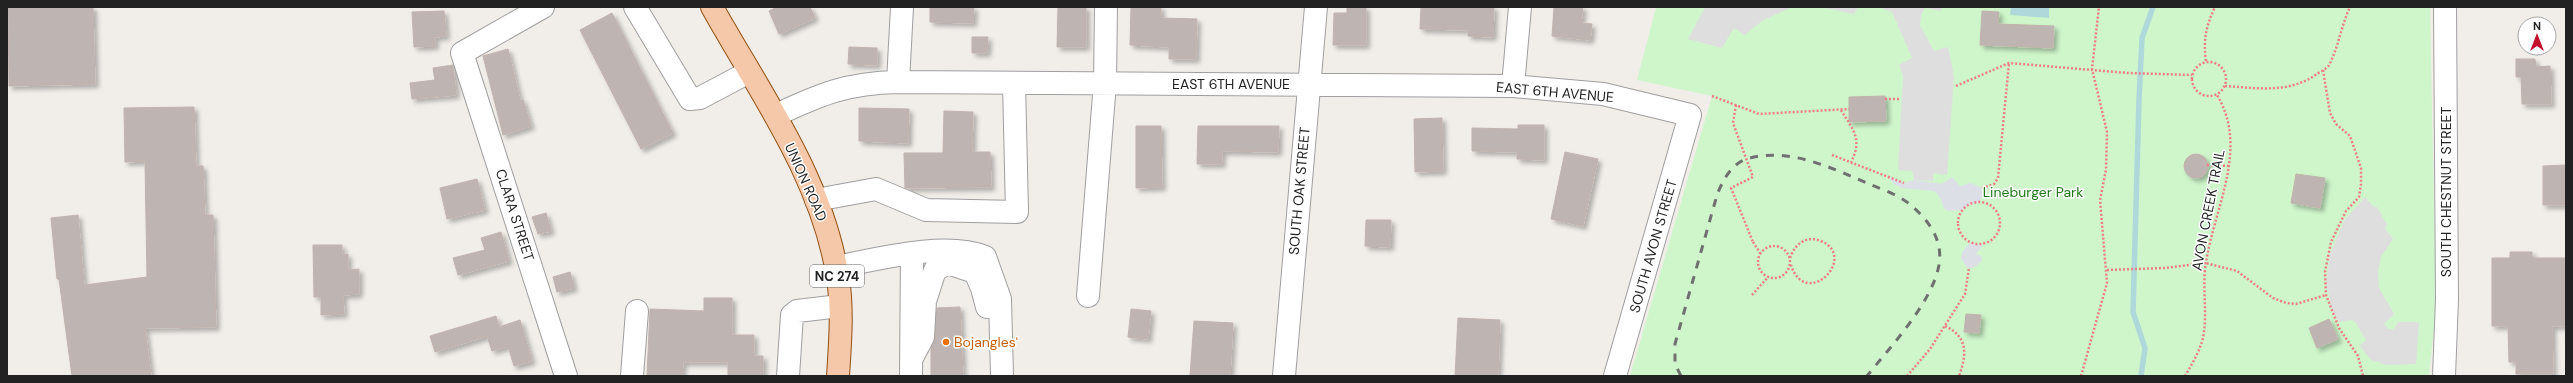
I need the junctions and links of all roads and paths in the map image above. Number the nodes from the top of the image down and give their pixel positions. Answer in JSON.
{"nodes":[{"id":1,"x":543,"y":7,"type":"edge"},
{"id":2,"x":635,"y":7,"type":"edge"},
{"id":3,"x":712,"y":7,"type":"edge"},
{"id":4,"x":902,"y":7,"type":"edge"},
{"id":5,"x":1106,"y":7,"type":"edge"},
{"id":6,"x":1316,"y":7,"type":"edge"},
{"id":7,"x":1520,"y":7,"type":"edge"},
{"id":8,"x":2099,"y":7,"type":"edge"},
{"id":9,"x":2215,"y":7,"type":"edge"},
{"id":10,"x":2350,"y":7,"type":"edge"},
{"id":11,"x":2445,"y":7,"type":"edge"},
{"id":12,"x":2206,"y":61,"type":"junction"},
{"id":13,"x":2009,"y":63,"type":"junction"},
{"id":14,"x":2092,"y":69,"type":"junction"},
{"id":15,"x":2323,"y":70,"type":"junction"},
{"id":16,"x":749,"y":72,"type":"junction"},
{"id":17,"x":2192,"y":75,"type":"junction"},
{"id":18,"x":898,"y":82,"type":"junction"},
{"id":19,"x":1014,"y":83,"type":"junction"},
{"id":20,"x":1105,"y":83,"type":"junction"},
{"id":21,"x":1308,"y":84,"type":"junction"},
{"id":22,"x":1513,"y":86,"type":"junction"},
{"id":23,"x":1956,"y":86,"type":"dead end"},
{"id":24,"x":2225,"y":86,"type":"junction"},
{"id":25,"x":2217,"y":95,"type":"junction"},
{"id":26,"x":1712,"y":96,"type":"dead end"},
{"id":27,"x":1885,"y":99,"type":"dead end"},
{"id":28,"x":1899,"y":99,"type":"dead end"},
{"id":29,"x":1736,"y":105,"type":"junction"},
{"id":30,"x":1849,"y":109,"type":"dead end"},
{"id":31,"x":1841,"y":110,"type":"junction"},
{"id":32,"x":776,"y":115,"type":"junction"},
{"id":33,"x":1690,"y":115,"type":"joint"},
{"id":34,"x":1832,"y":155,"type":"dead end"},
{"id":35,"x":1851,"y":162,"type":"junction"},
{"id":36,"x":2207,"y":165,"type":"dead end"},
{"id":37,"x":2230,"y":166,"type":"junction"},
{"id":38,"x":1904,"y":183,"type":"dead end"},
{"id":39,"x":1982,"y":188,"type":"dead end"},
{"id":40,"x":816,"y":200,"type":"junction"},
{"id":41,"x":1980,"y":202,"type":"joint"},
{"id":42,"x":912,"y":253,"type":"junction"},
{"id":43,"x":1760,"y":253,"type":"junction"},
{"id":44,"x":1790,"y":258,"type":"junction"},
{"id":45,"x":2206,"y":262,"type":"junction"},
{"id":46,"x":1791,"y":265,"type":"junction"},
{"id":47,"x":836,"y":268,"type":"junction"},
{"id":48,"x":1969,"y":268,"type":"dead end"},
{"id":49,"x":2106,"y":270,"type":"junction"},
{"id":50,"x":1768,"y":277,"type":"junction"},
{"id":51,"x":1752,"y":294,"type":"dead end"},
{"id":52,"x":2326,"y":295,"type":"junction"},
{"id":53,"x":1088,"y":296,"type":"dead end"},
{"id":54,"x":840,"y":306,"type":"junction"},
{"id":55,"x":637,"y":311,"type":"dead end"},
{"id":56,"x":1945,"y":326,"type":"junction"},
{"id":57,"x":1000,"y":342,"type":"junction"},
{"id":58,"x":912,"y":367,"type":"edge"},
{"id":59,"x":566,"y":376,"type":"edge"},
{"id":60,"x":632,"y":376,"type":"edge"},
{"id":61,"x":788,"y":376,"type":"edge"},
{"id":62,"x":838,"y":376,"type":"edge"},
{"id":63,"x":1002,"y":376,"type":"edge"},
{"id":64,"x":1284,"y":376,"type":"edge"},
{"id":65,"x":1615,"y":376,"type":"edge"},
{"id":66,"x":1907,"y":376,"type":"edge"},
{"id":67,"x":1959,"y":376,"type":"edge"},
{"id":68,"x":2082,"y":376,"type":"edge"},
{"id":69,"x":2185,"y":376,"type":"edge"},
{"id":70,"x":2363,"y":376,"type":"edge"},
{"id":71,"x":2444,"y":376,"type":"edge"}],
"edges":[{"from":1,"to":59,"type":"street","name":"CLARA STREET"},
{"from":2,"to":16,"type":"street"},
{"from":3,"to":16,"type":"main road","name":"UNION ROAD","number":"NC 274"},
{"from":4,"to":18,"type":"street"},
{"from":5,"to":20,"type":"street"},
{"from":6,"to":21,"type":"street","name":"SOUTH OAK STREET"},
{"from":7,"to":22,"type":"street"},
{"from":8,"to":14,"type":"path"},
{"from":9,"to":12,"type":"path"},
{"from":10,"to":15,"type":"path"},
{"from":11,"to":71,"type":"street","name":"SOUTH CHESTNUT STREET"},
{"from":12,"to":17,"type":"path"},
{"from":12,"to":24,"type":"path"},
{"from":13,"to":14,"type":"path"},
{"from":13,"to":23,"type":"path"},
{"from":13,"to":39,"type":"path"},
{"from":14,"to":17,"type":"path"},
{"from":14,"to":49,"type":"path"},
{"from":15,"to":24,"type":"path"},
{"from":15,"to":52,"type":"path"},
{"from":16,"to":32,"type":"main road","name":"UNION ROAD","number":"NC 274"},
{"from":17,"to":25,"type":"path"},
{"from":18,"to":19,"type":"street","name":"EAST 6TH AVENUE"},
{"from":18,"to":32,"type":"street","name":"EAST 6TH AVENUE"},
{"from":19,"to":20,"type":"street","name":"EAST 6TH AVENUE"},
{"from":19,"to":40,"type":"street"},
{"from":20,"to":21,"type":"street","name":"EAST 6TH AVENUE"},
{"from":20,"to":53,"type":"street"},
{"from":21,"to":22,"type":"street","name":"EAST 6TH AVENUE"},
{"from":21,"to":64,"type":"street","name":"SOUTH OAK STREET"},
{"from":22,"to":33,"type":"street","name":"EAST 6TH AVENUE"},
{"from":24,"to":25,"type":"path"},
{"from":25,"to":37,"type":"path","name":"AVON CREEK TRAIL"},
{"from":26,"to":29,"type":"path"},
{"from":27,"to":28,"type":"path"},
{"from":29,"to":31,"type":"path"},
{"from":29,"to":43,"type":"path","bridge":true},
{"from":30,"to":31,"type":"path"},
{"from":31,"to":35,"type":"path"},
{"from":32,"to":40,"type":"main road","name":"UNION ROAD","number":"NC 274"},
{"from":33,"to":65,"type":"street","name":"SOUTH AVON STREET"},
{"from":34,"to":35,"type":"path"},
{"from":35,"to":38,"type":"path"},
{"from":36,"to":37,"type":"path"},
{"from":37,"to":45,"type":"path","name":"AVON CREEK TRAIL"},
{"from":40,"to":47,"type":"main road","name":"UNION ROAD","number":"NC 274"},
{"from":41,"to":41,"type":"path"},
{"from":42,"to":47,"type":"street"},
{"from":42,"to":57,"type":"street"},
{"from":42,"to":58,"type":"street"},
{"from":43,"to":44,"type":"path"},
{"from":43,"to":50,"type":"path"},
{"from":44,"to":46,"type":"path"},
{"from":44,"to":46,"type":"path"},
{"from":45,"to":49,"type":"path"},
{"from":45,"to":52,"type":"path"},
{"from":45,"to":69,"type":"path","name":"AVON CREEK TRAIL"},
{"from":46,"to":50,"type":"path"},
{"from":47,"to":54,"type":"main road","name":"UNION ROAD","number":"NC 274"},
{"from":48,"to":56,"type":"path"},
{"from":49,"to":68,"type":"path"},
{"from":50,"to":51,"type":"path"},
{"from":52,"to":70,"type":"path"},
{"from":54,"to":61,"type":"street"},
{"from":54,"to":62,"type":"main road","name":"UNION ROAD","number":"NC 274"},
{"from":55,"to":60,"type":"street"},
{"from":56,"to":66,"type":"path"},
{"from":56,"to":67,"type":"path"},
{"from":57,"to":58,"type":"street"},
{"from":57,"to":63,"type":"street"}]}
